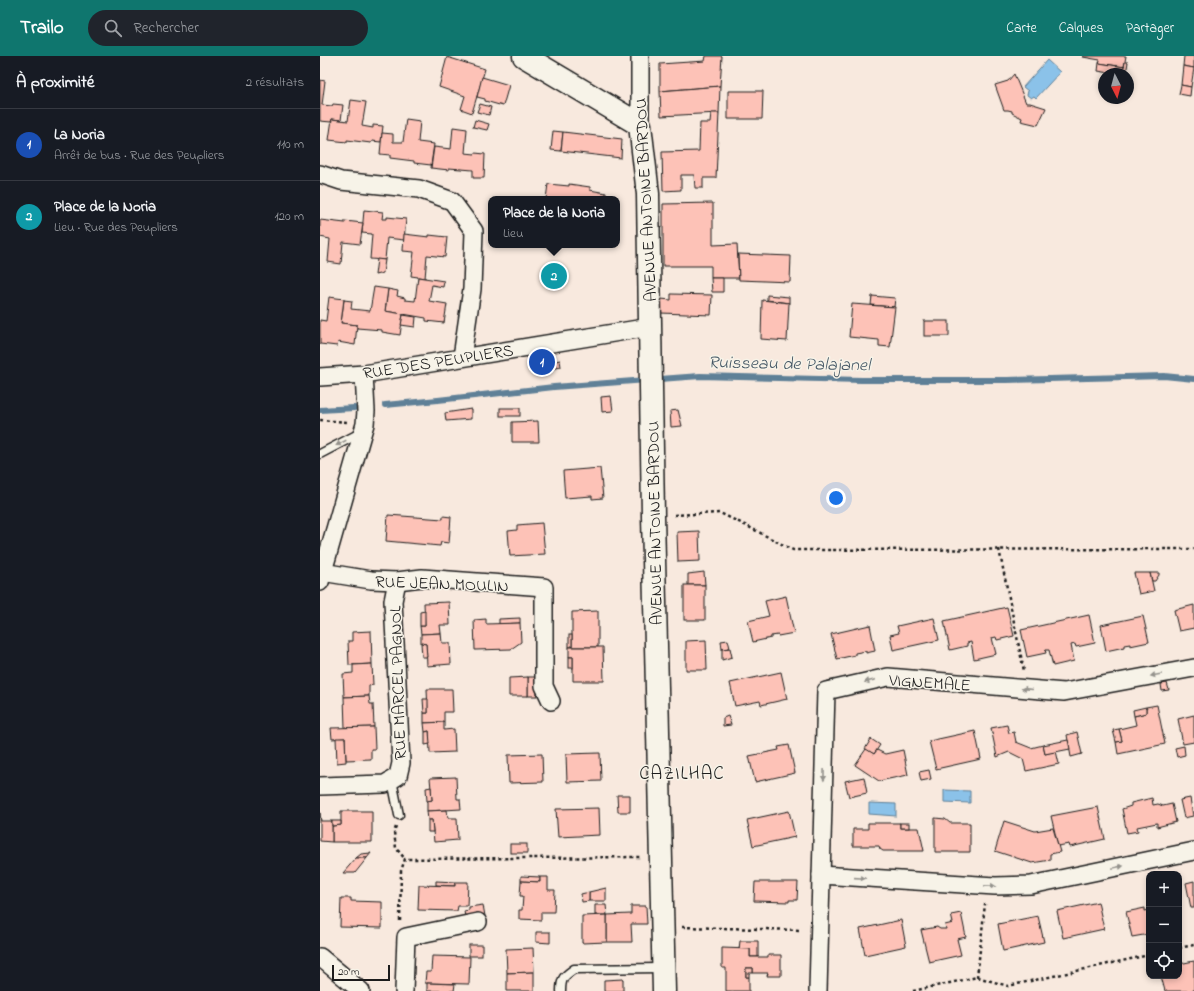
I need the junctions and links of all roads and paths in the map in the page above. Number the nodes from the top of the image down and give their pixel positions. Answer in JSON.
{"nodes":[{"id":1,"x":524,"y":56,"type":"edge"},
{"id":2,"x":640,"y":56,"type":"edge"},
{"id":3,"x":640,"y":125,"type":"junction"},
{"id":4,"x":320,"y":174,"type":"edge"},
{"id":5,"x":650,"y":327,"type":"junction"},
{"id":6,"x":462,"y":357,"type":"junction"},
{"id":7,"x":364,"y":374,"type":"junction"},
{"id":8,"x":320,"y":377,"type":"edge"},
{"id":9,"x":320,"y":420,"type":"edge"},
{"id":10,"x":364,"y":428,"type":"junction"},
{"id":11,"x":320,"y":454,"type":"edge"},
{"id":12,"x":653,"y":516,"type":"junction"},
{"id":13,"x":999,"y":549,"type":"junction"},
{"id":14,"x":1194,"y":549,"type":"edge"},
{"id":15,"x":321,"y":577,"type":"edge"},
{"id":16,"x":397,"y":581,"type":"junction"},
{"id":17,"x":1194,"y":668,"type":"edge"},
{"id":18,"x":1028,"y":689,"type":"junction"},
{"id":19,"x":551,"y":701,"type":"dead end"},
{"id":20,"x":392,"y":780,"type":"junction"},
{"id":21,"x":320,"y":786,"type":"edge"},
{"id":22,"x":399,"y":815,"type":"joint"},
{"id":23,"x":1194,"y":851,"type":"edge"},
{"id":24,"x":405,"y":859,"type":"junction"},
{"id":25,"x":661,"y":862,"type":"junction"},
{"id":26,"x":821,"y":875,"type":"junction"},
{"id":27,"x":988,"y":886,"type":"junction"},
{"id":28,"x":478,"y":922,"type":"dead end"},
{"id":29,"x":662,"y":926,"type":"junction"},
{"id":30,"x":820,"y":930,"type":"junction"},
{"id":31,"x":406,"y":937,"type":"junction"},
{"id":32,"x":1194,"y":944,"type":"edge"},
{"id":33,"x":1182,"y":947,"type":"edge"},
{"id":34,"x":1146,"y":955,"type":"edge"},
{"id":35,"x":324,"y":966,"type":"edge"},
{"id":36,"x":663,"y":968,"type":"junction"},
{"id":37,"x":977,"y":977,"type":"junction"},
{"id":38,"x":361,"y":991,"type":"edge"},
{"id":39,"x":404,"y":991,"type":"edge"},
{"id":40,"x":561,"y":991,"type":"edge"},
{"id":41,"x":664,"y":991,"type":"edge"},
{"id":42,"x":818,"y":991,"type":"edge"},
{"id":43,"x":912,"y":991,"type":"edge"}],
"edges":[{"from":1,"to":3,"type":"street"},
{"from":2,"to":3,"type":"street","name":"AVENUE ANTOINE BARDOU"},
{"from":3,"to":5,"type":"street","name":"AVENUE ANTOINE BARDOU"},
{"from":4,"to":6,"type":"street"},
{"from":5,"to":6,"type":"street","name":"RUE DES PEUPLIERS"},
{"from":5,"to":12,"type":"street","name":"AVENUE ANTOINE BARDOU"},
{"from":6,"to":7,"type":"street","name":"RUE DES PEUPLIERS"},
{"from":7,"to":8,"type":"street","name":"RUE DES PEUPLIERS"},
{"from":7,"to":10,"type":"street"},
{"from":9,"to":10,"type":"path"},
{"from":10,"to":11,"type":"lane","one_way":true},
{"from":10,"to":15,"type":"street"},
{"from":12,"to":13,"type":"path"},
{"from":12,"to":25,"type":"street","name":"AVENUE ANTOINE BARDOU"},
{"from":13,"to":14,"type":"path"},
{"from":13,"to":18,"type":"path"},
{"from":15,"to":16,"type":"street","name":"RUE JEAN MOULIN"},
{"from":16,"to":19,"type":"street","name":"RUE JEAN MOULIN"},
{"from":16,"to":20,"type":"street","name":"RUE MARCEL PAGNOL"},
{"from":17,"to":18,"type":"street","name":"VIGNEMALE","one_way":true},
{"from":18,"to":26,"type":"street","name":"VIGNEMALE","one_way":true},
{"from":20,"to":21,"type":"street","name":"RUE MARCEL PAGNOL"},
{"from":20,"to":22,"type":"lane"},
{"from":22,"to":24,"type":"path"},
{"from":27,"to":23,"type":"street","one_way":true},
{"from":24,"to":25,"type":"path"},
{"from":24,"to":31,"type":"path"},
{"from":25,"to":29,"type":"street","name":"AVENUE ANTOINE BARDOU"},
{"from":26,"to":27,"type":"street","one_way":true},
{"from":26,"to":30,"type":"street","name":"VIGNEMALE"},
{"from":27,"to":37,"type":"path"},
{"from":28,"to":31,"type":"street"},
{"from":29,"to":30,"type":"path"},
{"from":29,"to":36,"type":"street","name":"AVENUE ANTOINE BARDOU"},
{"from":30,"to":42,"type":"street","name":"VIGNEMALE"},
{"from":31,"to":39,"type":"street"},
{"from":32,"to":33,"type":"path"},
{"from":34,"to":37,"type":"path"},
{"from":35,"to":38,"type":"street"},
{"from":36,"to":40,"type":"lane"},
{"from":36,"to":41,"type":"street","name":"AVENUE ANTOINE BARDOU"},
{"from":37,"to":43,"type":"path"}]}
